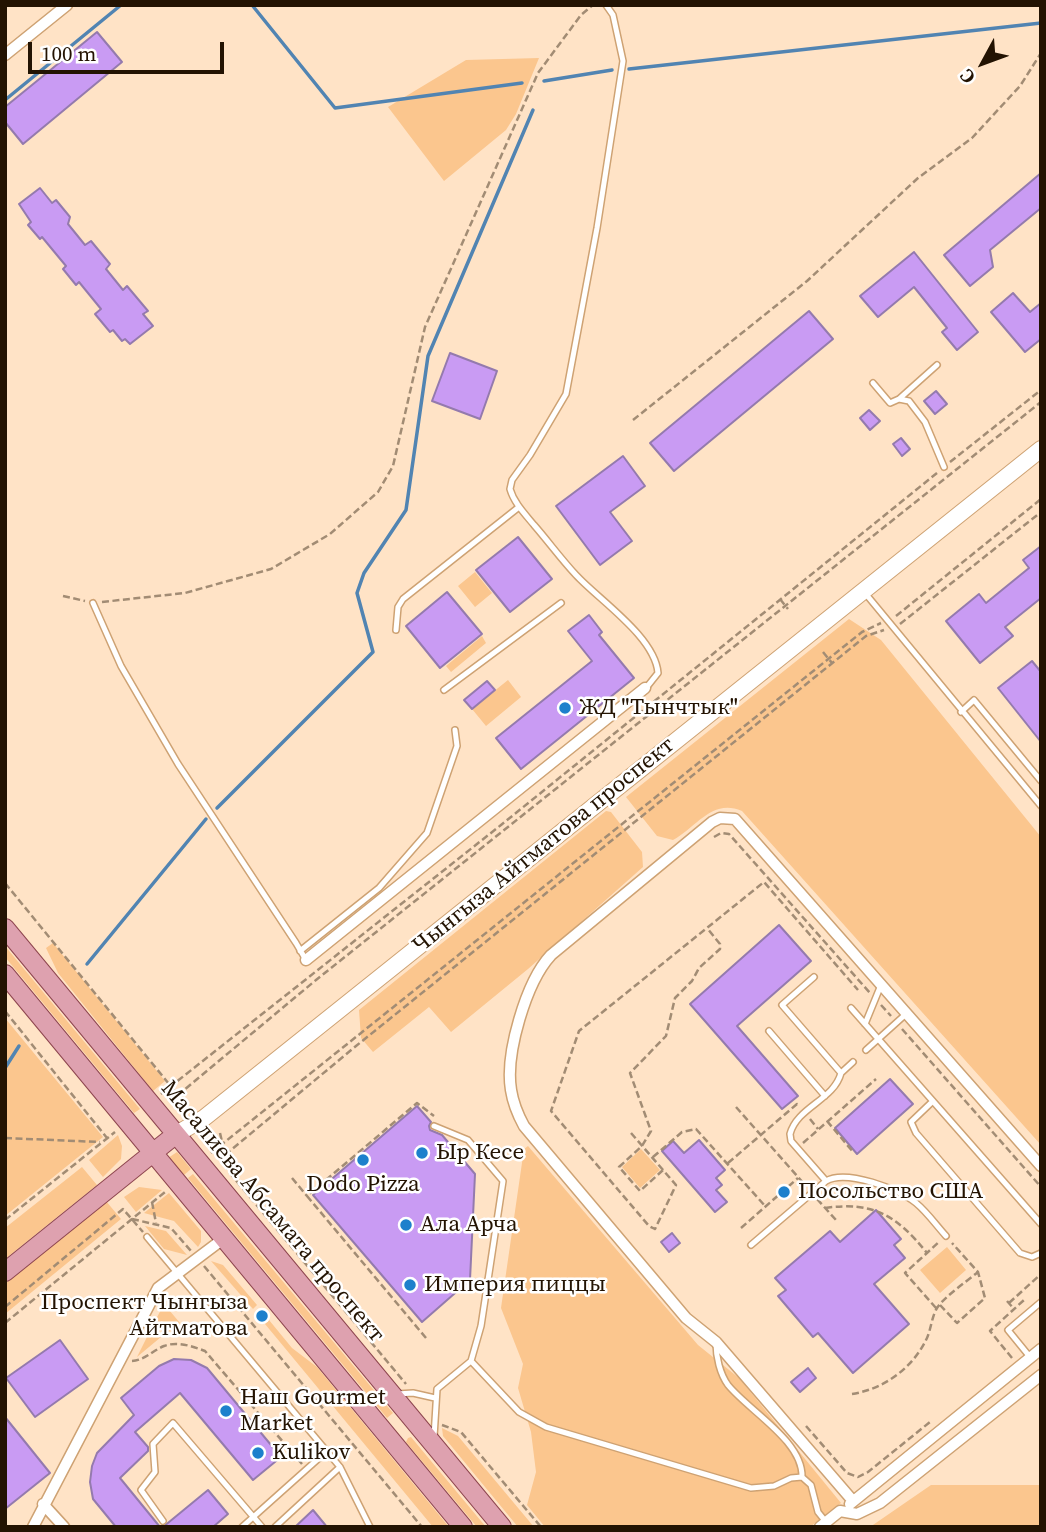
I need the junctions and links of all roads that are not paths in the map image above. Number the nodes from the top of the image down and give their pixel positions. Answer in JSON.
{"nodes":[{"id":1,"x":67,"y":5,"type":"edge"},
{"id":2,"x":606,"y":5,"type":"edge"},
{"id":3,"x":5,"y":55,"type":"edge"},
{"id":4,"x":937,"y":365,"type":"dead end"},
{"id":5,"x":873,"y":383,"type":"dead end"},
{"id":6,"x":899,"y":399,"type":"junction"},
{"id":7,"x":1041,"y":449,"type":"edge"},
{"id":8,"x":944,"y":467,"type":"road end"},
{"id":9,"x":519,"y":507,"type":"junction"},
{"id":10,"x":863,"y":591,"type":"junction"},
{"id":11,"x":93,"y":603,"type":"road end"},
{"id":12,"x":561,"y":603,"type":"dead end"},
{"id":13,"x":396,"y":630,"type":"dead end"},
{"id":14,"x":646,"y":688,"type":"joint"},
{"id":15,"x":444,"y":690,"type":"dead end"},
{"id":16,"x":961,"y":712,"type":"junction"},
{"id":17,"x":454,"y":730,"type":"dead end"},
{"id":18,"x":1041,"y":781,"type":"edge"},
{"id":19,"x":1041,"y":806,"type":"edge"},
{"id":20,"x":5,"y":928,"type":"edge"},
{"id":21,"x":303,"y":955,"type":"junction"},
{"id":22,"x":5,"y":974,"type":"edge"},
{"id":23,"x":814,"y":977,"type":"dead end"},
{"id":24,"x":881,"y":985,"type":"junction"},
{"id":25,"x":851,"y":1008,"type":"dead end"},
{"id":26,"x":906,"y":1014,"type":"junction"},
{"id":27,"x":865,"y":1024,"type":"junction"},
{"id":28,"x":769,"y":1031,"type":"dead end"},
{"id":29,"x":878,"y":1039,"type":"junction"},
{"id":30,"x":866,"y":1050,"type":"dead end"},
{"id":31,"x":853,"y":1062,"type":"dead end"},
{"id":32,"x":841,"y":1073,"type":"junction"},
{"id":33,"x":825,"y":1096,"type":"junction"},
{"id":34,"x":933,"y":1101,"type":"junction"},
{"id":35,"x":434,"y":1126,"type":"dead end"},
{"id":36,"x":175,"y":1135,"type":"junction"},
{"id":37,"x":152,"y":1152,"type":"junction"},
{"id":38,"x":1041,"y":1166,"type":"edge"},
{"id":39,"x":826,"y":1181,"type":"junction"},
{"id":40,"x":1041,"y":1224,"type":"edge"},
{"id":41,"x":946,"y":1236,"type":"road end"},
{"id":42,"x":147,"y":1237,"type":"road end"},
{"id":43,"x":223,"y":1239,"type":"junction"},
{"id":44,"x":751,"y":1245,"type":"dead end"},
{"id":45,"x":1041,"y":1253,"type":"edge"},
{"id":46,"x":5,"y":1272,"type":"edge"},
{"id":47,"x":178,"y":1274,"type":"junction"},
{"id":48,"x":1041,"y":1302,"type":"edge"},
{"id":49,"x":716,"y":1342,"type":"junction"},
{"id":50,"x":1041,"y":1349,"type":"edge"},
{"id":51,"x":1031,"y":1357,"type":"junction"},
{"id":52,"x":471,"y":1361,"type":"junction"},
{"id":53,"x":1041,"y":1376,"type":"edge"},
{"id":54,"x":392,"y":1395,"type":"junction"},
{"id":55,"x":435,"y":1398,"type":"junction"},
{"id":56,"x":411,"y":1418,"type":"junction"},
{"id":57,"x":388,"y":1437,"type":"junction"},
{"id":58,"x":433,"y":1444,"type":"junction"},
{"id":59,"x":327,"y":1451,"type":"junction"},
{"id":60,"x":340,"y":1467,"type":"junction"},
{"id":61,"x":802,"y":1477,"type":"junction"},
{"id":62,"x":853,"y":1501,"type":"junction"},
{"id":63,"x":43,"y":1504,"type":"junction"},
{"id":64,"x":840,"y":1511,"type":"junction"},
{"id":65,"x":253,"y":1517,"type":"junction"},
{"id":66,"x":163,"y":1521,"type":"dead end"},
{"id":67,"x":823,"y":1524,"type":"edge"},
{"id":68,"x":33,"y":1527,"type":"edge"},
{"id":69,"x":64,"y":1527,"type":"edge"},
{"id":70,"x":242,"y":1527,"type":"edge"},
{"id":71,"x":262,"y":1527,"type":"edge"},
{"id":72,"x":275,"y":1527,"type":"edge"},
{"id":73,"x":370,"y":1527,"type":"edge"},
{"id":74,"x":463,"y":1527,"type":"edge"},
{"id":75,"x":502,"y":1527,"type":"edge"}],
"edges":[{"from":1,"to":3,"type":"street"},
{"from":2,"to":9,"type":"lane"},
{"from":4,"to":6,"type":"lane"},
{"from":5,"to":6,"type":"lane"},
{"from":6,"to":8,"type":"lane"},
{"from":7,"to":10,"type":"main road","name":"Чынгыза Айтматова проспект"},
{"from":9,"to":13,"type":"lane"},
{"from":9,"to":14,"type":"lane"},
{"from":10,"to":16,"type":"lane"},
{"from":10,"to":36,"type":"main road","name":"Чынгыза Айтматова проспект"},
{"from":11,"to":21,"type":"lane"},
{"from":12,"to":15,"type":"lane"},
{"from":14,"to":21,"type":"street"},
{"from":16,"to":18,"type":"lane"},
{"from":16,"to":19,"type":"lane"},
{"from":17,"to":21,"type":"lane"},
{"from":20,"to":36,"type":"main road","name":"Масалиева Абсамата проспект"},
{"from":22,"to":37,"type":"main road"},
{"from":23,"to":32,"type":"lane"},
{"from":24,"to":26,"type":"street"},
{"from":24,"to":27,"type":"lane"},
{"from":24,"to":49,"type":"street"},
{"from":25,"to":27,"type":"lane"},
{"from":26,"to":29,"type":"lane"},
{"from":26,"to":38,"type":"street"},
{"from":27,"to":29,"type":"lane"},
{"from":28,"to":33,"type":"lane"},
{"from":29,"to":30,"type":"lane"},
{"from":29,"to":34,"type":"lane"},
{"from":31,"to":32,"type":"lane"},
{"from":32,"to":33,"type":"lane"},
{"from":33,"to":39,"type":"lane"},
{"from":34,"to":40,"type":"lane"},
{"from":34,"to":45,"type":"lane"},
{"from":35,"to":52,"type":"lane"},
{"from":36,"to":37,"type":"main road"},
{"from":36,"to":54,"type":"main road","name":"Масалиева Абсамата проспект"},
{"from":37,"to":43,"type":"main road"},
{"from":37,"to":46,"type":"main road"},
{"from":39,"to":41,"type":"lane"},
{"from":39,"to":44,"type":"lane"},
{"from":42,"to":47,"type":"lane"},
{"from":43,"to":47,"type":"street"},
{"from":43,"to":57,"type":"main road"},
{"from":47,"to":59,"type":"lane"},
{"from":47,"to":63,"type":"street"},
{"from":48,"to":51,"type":"lane"},
{"from":49,"to":61,"type":"lane"},
{"from":49,"to":62,"type":"street"},
{"from":50,"to":51,"type":"street"},
{"from":51,"to":62,"type":"street"},
{"from":52,"to":55,"type":"lane"},
{"from":52,"to":61,"type":"lane"},
{"from":53,"to":64,"type":"street"},
{"from":54,"to":55,"type":"lane"},
{"from":54,"to":56,"type":"main road","name":"Масалиева Абсамата проспект"},
{"from":55,"to":58,"type":"lane"},
{"from":56,"to":57,"type":"main road"},
{"from":56,"to":58,"type":"main road","name":"Масалиева Абсамата проспект"},
{"from":57,"to":74,"type":"main road"},
{"from":58,"to":75,"type":"main road","name":"Масалиева Абсамата проспект"},
{"from":59,"to":60,"type":"lane"},
{"from":59,"to":65,"type":"lane"},
{"from":60,"to":72,"type":"lane"},
{"from":60,"to":73,"type":"lane"},
{"from":61,"to":67,"type":"lane"},
{"from":62,"to":64,"type":"street"},
{"from":63,"to":68,"type":"street"},
{"from":63,"to":69,"type":"street"},
{"from":64,"to":67,"type":"street"},
{"from":65,"to":66,"type":"lane"},
{"from":65,"to":70,"type":"lane"},
{"from":65,"to":71,"type":"lane"}]}
